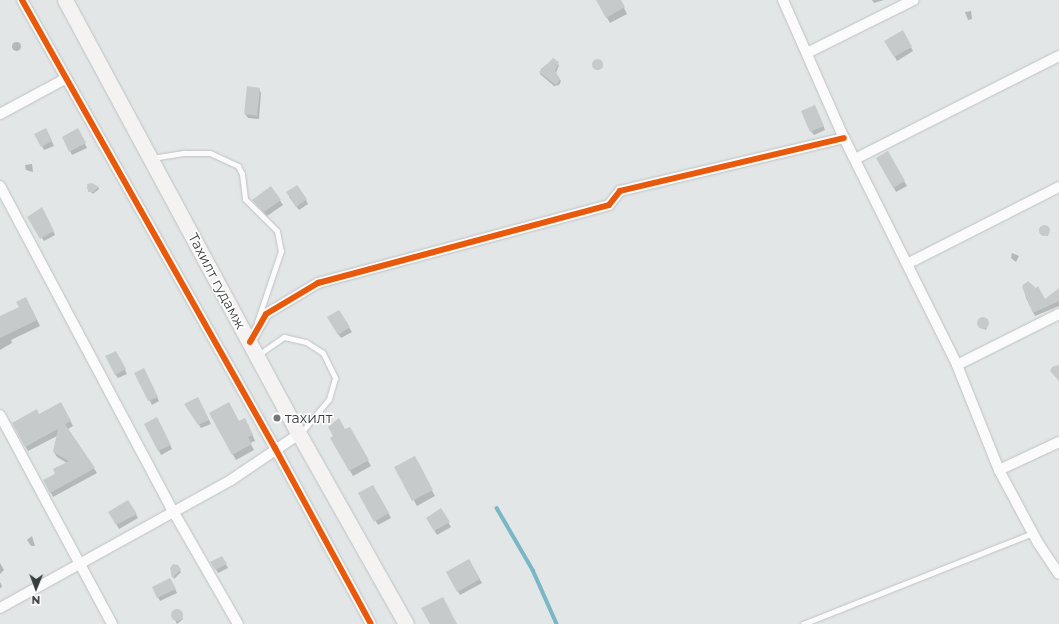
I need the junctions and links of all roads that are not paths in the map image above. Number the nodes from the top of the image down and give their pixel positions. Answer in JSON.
{"nodes":[{"id":1,"x":22,"y":0,"type":"edge"},
{"id":2,"x":65,"y":0,"type":"edge"},
{"id":3,"x":783,"y":0,"type":"edge"},
{"id":4,"x":914,"y":0,"type":"edge"},
{"id":5,"x":807,"y":53,"type":"junction"},
{"id":6,"x":1059,"y":56,"type":"edge"},
{"id":7,"x":65,"y":79,"type":"junction"},
{"id":8,"x":0,"y":114,"type":"edge"},
{"id":9,"x":844,"y":138,"type":"junction"},
{"id":10,"x":150,"y":158,"type":"junction"},
{"id":11,"x":855,"y":159,"type":"junction"},
{"id":12,"x":0,"y":186,"type":"edge"},
{"id":13,"x":1059,"y":187,"type":"edge"},
{"id":14,"x":907,"y":264,"type":"junction"},
{"id":15,"x":1059,"y":314,"type":"edge"},
{"id":16,"x":250,"y":342,"type":"junction"},
{"id":17,"x":257,"y":355,"type":"junction"},
{"id":18,"x":957,"y":365,"type":"junction"},
{"id":19,"x":0,"y":415,"type":"edge"},
{"id":20,"x":300,"y":434,"type":"junction"},
{"id":21,"x":1059,"y":442,"type":"edge"},
{"id":22,"x":275,"y":448,"type":"junction"},
{"id":23,"x":999,"y":470,"type":"junction"},
{"id":24,"x":173,"y":511,"type":"junction"},
{"id":25,"x":1032,"y":532,"type":"junction"},
{"id":26,"x":80,"y":562,"type":"junction"},
{"id":27,"x":1059,"y":574,"type":"edge"},
{"id":28,"x":0,"y":608,"type":"edge"},
{"id":29,"x":112,"y":624,"type":"edge"},
{"id":30,"x":238,"y":624,"type":"edge"},
{"id":31,"x":371,"y":624,"type":"edge"},
{"id":32,"x":406,"y":624,"type":"edge"},
{"id":33,"x":803,"y":624,"type":"edge"}],
"edges":[{"from":1,"to":7,"type":"street"},
{"from":2,"to":10,"type":"main road","name":"Тахилт гудамж"},
{"from":3,"to":5,"type":"street"},
{"from":4,"to":5,"type":"street"},
{"from":5,"to":9,"type":"street"},
{"from":6,"to":11,"type":"street"},
{"from":7,"to":8,"type":"street"},
{"from":7,"to":22,"type":"street"},
{"from":9,"to":11,"type":"street"},
{"from":9,"to":16,"type":"street"},
{"from":10,"to":16,"type":"main road","name":"Тахилт гудамж"},
{"from":10,"to":16,"type":"lane"},
{"from":11,"to":14,"type":"street"},
{"from":12,"to":24,"type":"street"},
{"from":13,"to":14,"type":"street"},
{"from":14,"to":18,"type":"street"},
{"from":15,"to":18,"type":"street"},
{"from":16,"to":17,"type":"main road","name":"Тахилт гудамж"},
{"from":17,"to":20,"type":"main road","name":"Тахилт гудамж"},
{"from":17,"to":20,"type":"lane"},
{"from":18,"to":23,"type":"street"},
{"from":19,"to":26,"type":"street"},
{"from":20,"to":22,"type":"street"},
{"from":20,"to":32,"type":"main road","name":"Тахилт гудамж"},
{"from":21,"to":23,"type":"street"},
{"from":22,"to":24,"type":"street"},
{"from":22,"to":31,"type":"street"},
{"from":23,"to":25,"type":"street"},
{"from":24,"to":26,"type":"street"},
{"from":24,"to":30,"type":"street"},
{"from":25,"to":27,"type":"street"},
{"from":25,"to":33,"type":"lane"},
{"from":26,"to":28,"type":"street"},
{"from":26,"to":29,"type":"street"}]}
